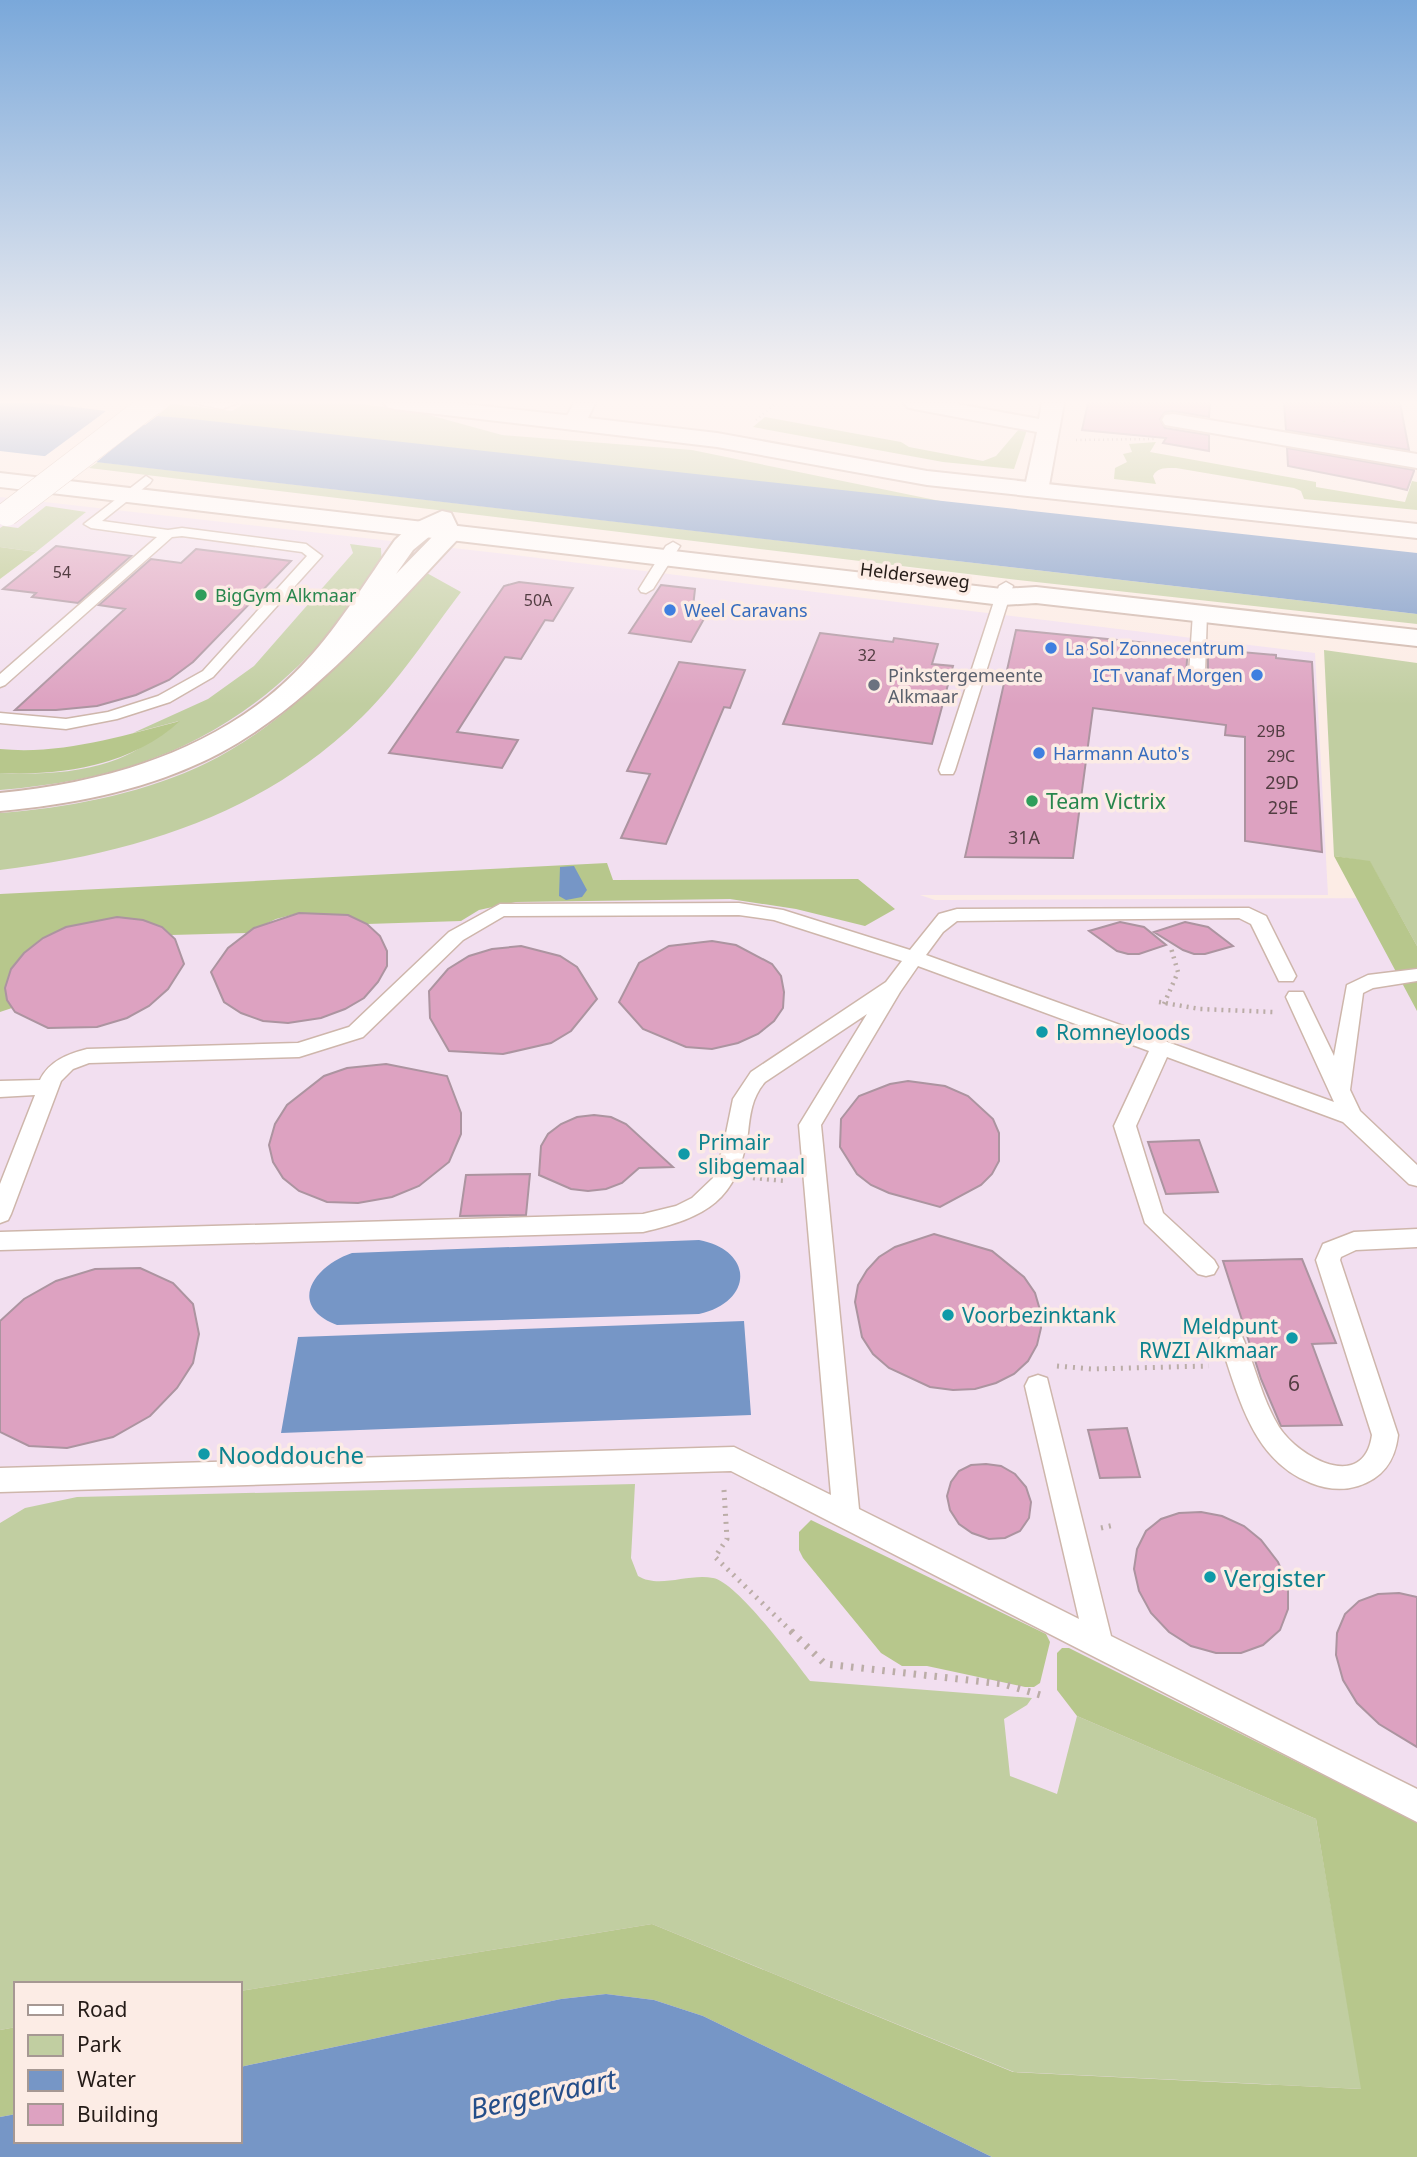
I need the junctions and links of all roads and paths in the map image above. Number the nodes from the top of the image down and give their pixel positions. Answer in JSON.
{"nodes":[{"id":1,"x":116,"y":504,"type":"edge"},
{"id":2,"x":254,"y":504,"type":"edge"},
{"id":3,"x":1157,"y":504,"type":"edge"},
{"id":4,"x":437,"y":528,"type":"junction"},
{"id":5,"x":1417,"y":531,"type":"edge"},
{"id":6,"x":168,"y":534,"type":"junction"},
{"id":7,"x":668,"y":553,"type":"junction"},
{"id":8,"x":646,"y":589,"type":"dead end"},
{"id":9,"x":1004,"y":591,"type":"junction"},
{"id":10,"x":1200,"y":613,"type":"junction"},
{"id":11,"x":1417,"y":640,"type":"edge"},
{"id":12,"x":1197,"y":674,"type":"dead end"},
{"id":13,"x":0,"y":682,"type":"edge"},
{"id":14,"x":0,"y":718,"type":"edge"},
{"id":15,"x":947,"y":770,"type":"dead end"},
{"id":16,"x":0,"y":802,"type":"edge"},
{"id":17,"x":1171,"y":948,"type":"dead end"},
{"id":18,"x":914,"y":958,"type":"junction"},
{"id":19,"x":1417,"y":975,"type":"edge"},
{"id":20,"x":1286,"y":976,"type":"dead end"},
{"id":21,"x":893,"y":987,"type":"junction"},
{"id":22,"x":1299,"y":1005,"type":"joint"},
{"id":23,"x":1161,"y":1047,"type":"junction"},
{"id":24,"x":48,"y":1087,"type":"junction"},
{"id":25,"x":0,"y":1089,"type":"edge"},
{"id":26,"x":1339,"y":1091,"type":"junction"},
{"id":27,"x":1350,"y":1116,"type":"junction"},
{"id":28,"x":744,"y":1177,"type":"dead end"},
{"id":29,"x":1417,"y":1178,"type":"edge"},
{"id":30,"x":788,"y":1181,"type":"dead end"},
{"id":31,"x":0,"y":1214,"type":"edge"},
{"id":32,"x":1417,"y":1238,"type":"edge"},
{"id":33,"x":0,"y":1241,"type":"edge"},
{"id":34,"x":1206,"y":1267,"type":"dead end"},
{"id":35,"x":1231,"y":1339,"type":"dead end"},
{"id":36,"x":1241,"y":1365,"type":"junction"},
{"id":37,"x":1092,"y":1369,"type":"dead end"},
{"id":38,"x":1038,"y":1386,"type":"dead end"},
{"id":39,"x":736,"y":1461,"type":"junction"},
{"id":40,"x":0,"y":1480,"type":"edge"},
{"id":41,"x":846,"y":1515,"type":"junction"},
{"id":42,"x":1100,"y":1644,"type":"junction"},
{"id":43,"x":1044,"y":1696,"type":"dead end"},
{"id":44,"x":1417,"y":1806,"type":"edge"}],
"edges":[{"from":1,"to":6,"type":"lane"},
{"from":2,"to":4,"type":"main road","name":"Helderseweg"},
{"from":3,"to":5,"type":"main road"},
{"from":4,"to":7,"type":"main road","name":"Helderseweg"},
{"from":4,"to":16,"type":"main road"},
{"from":6,"to":13,"type":"lane"},
{"from":6,"to":14,"type":"lane"},
{"from":7,"to":8,"type":"lane"},
{"from":7,"to":9,"type":"main road","name":"Helderseweg"},
{"from":9,"to":10,"type":"main road","name":"Helderseweg"},
{"from":9,"to":15,"type":"lane"},
{"from":10,"to":11,"type":"main road","name":"Helderseweg"},
{"from":10,"to":12,"type":"lane"},
{"from":17,"to":22,"type":"path"},
{"from":18,"to":20,"type":"lane"},
{"from":18,"to":21,"type":"lane"},
{"from":18,"to":23,"type":"lane"},
{"from":18,"to":24,"type":"lane"},
{"from":19,"to":26,"type":"lane"},
{"from":21,"to":33,"type":"lane"},
{"from":21,"to":41,"type":"lane"},
{"from":22,"to":26,"type":"lane"},
{"from":23,"to":27,"type":"lane"},
{"from":23,"to":34,"type":"lane"},
{"from":24,"to":25,"type":"lane"},
{"from":24,"to":31,"type":"lane"},
{"from":26,"to":27,"type":"lane"},
{"from":27,"to":29,"type":"lane"},
{"from":28,"to":30,"type":"path"},
{"from":32,"to":36,"type":"lane"},
{"from":35,"to":36,"type":"lane"},
{"from":36,"to":37,"type":"path"},
{"from":38,"to":42,"type":"lane"},
{"from":39,"to":40,"type":"lane"},
{"from":39,"to":41,"type":"lane"},
{"from":39,"to":43,"type":"path"},
{"from":41,"to":42,"type":"lane"},
{"from":42,"to":44,"type":"lane"}]}
